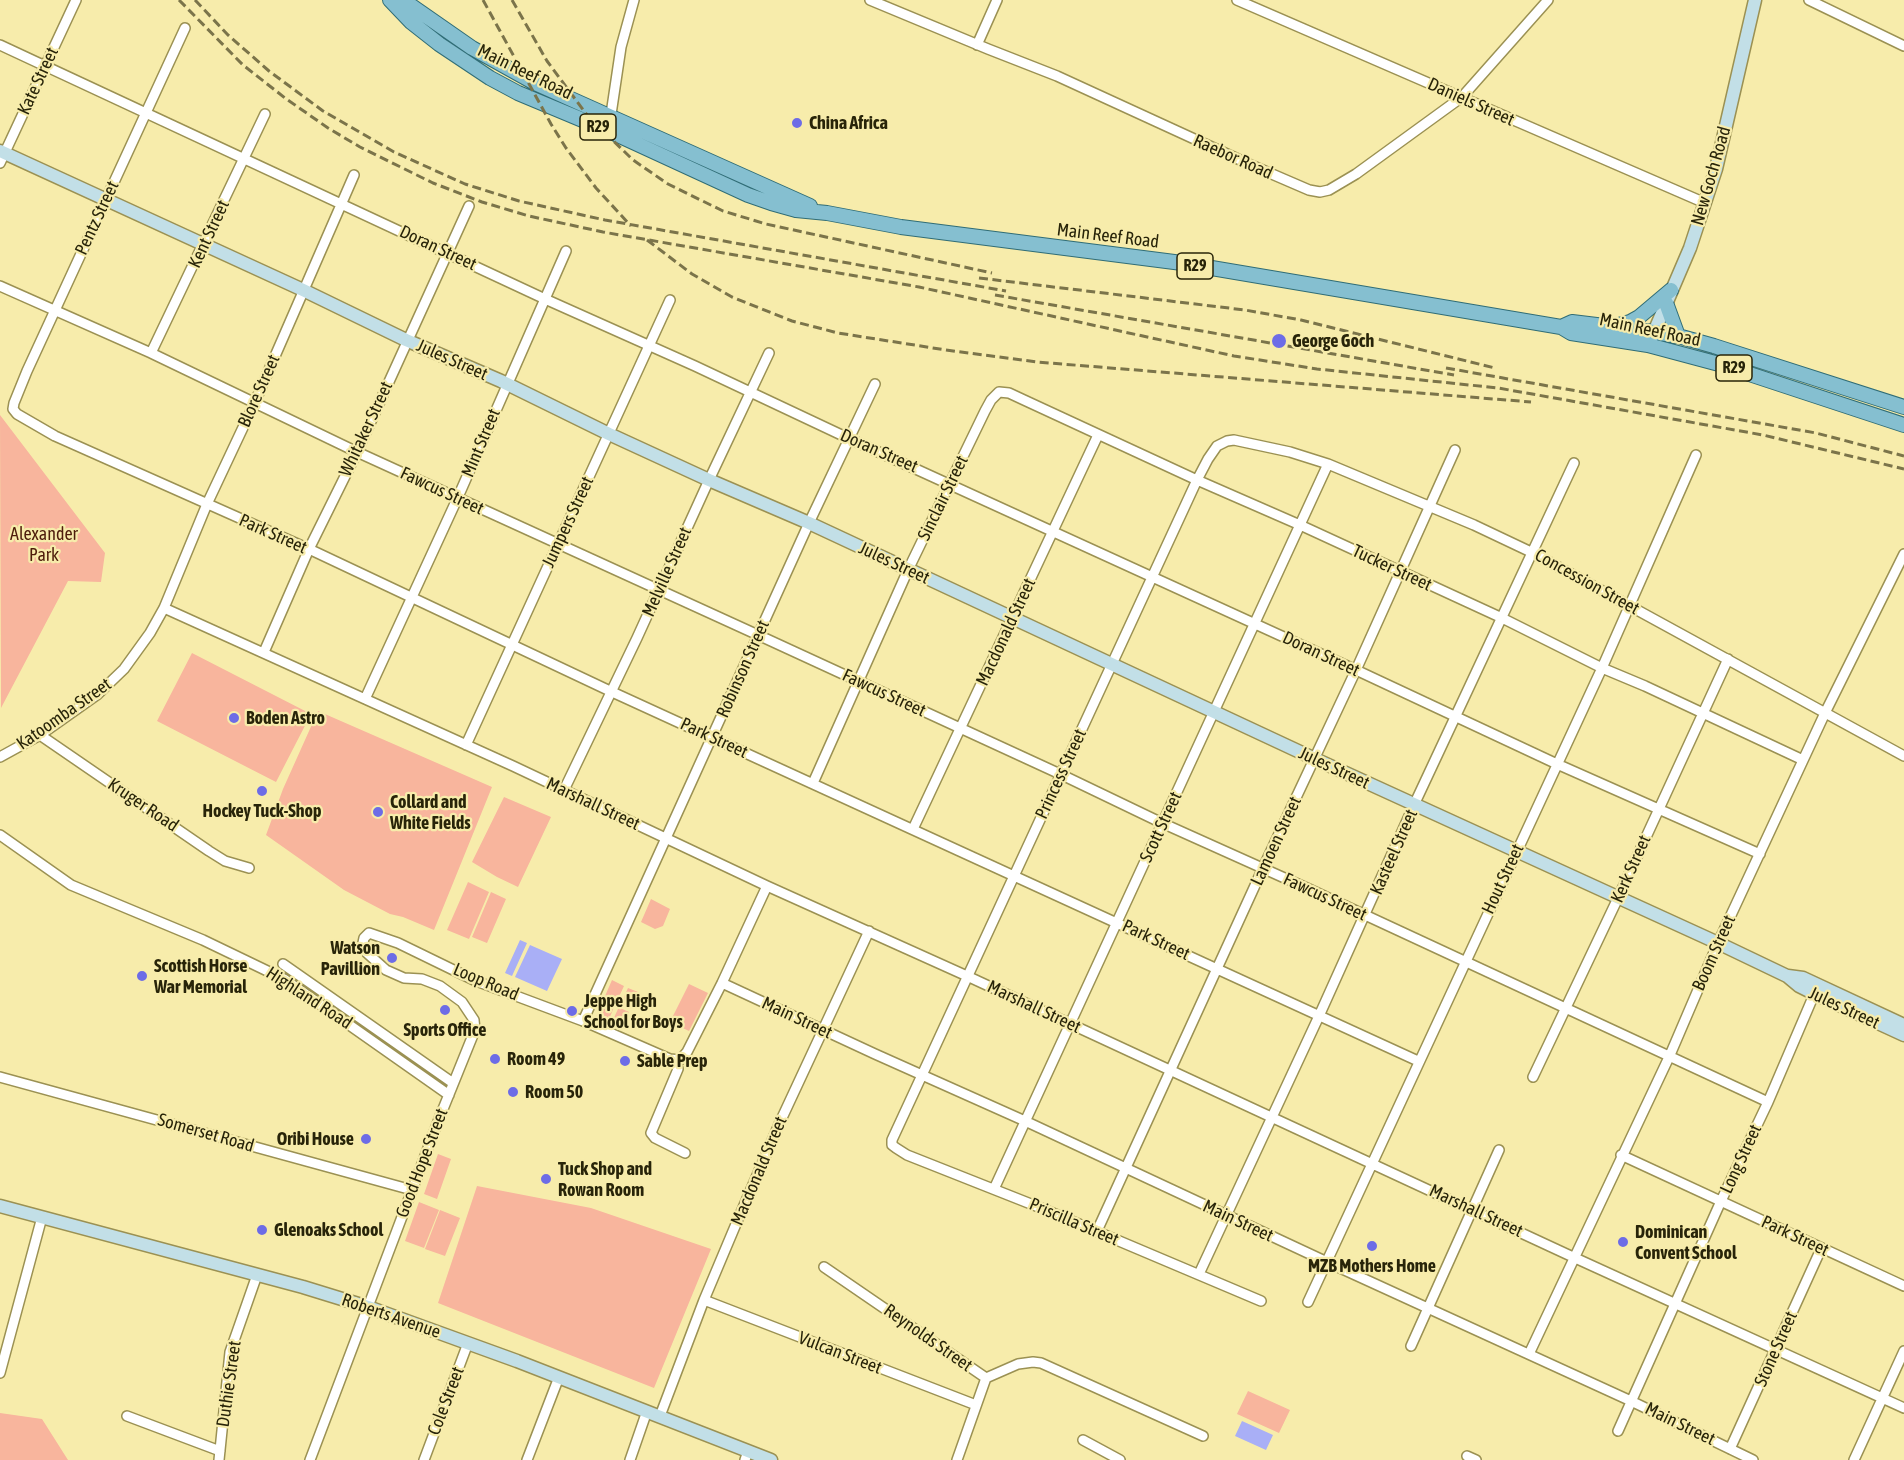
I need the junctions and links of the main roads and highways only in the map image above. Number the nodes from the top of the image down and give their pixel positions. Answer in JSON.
{"nodes":[{"id":1,"x":390,"y":0,"type":"edge"},
{"id":2,"x":403,"y":0,"type":"edge"},
{"id":3,"x":1755,"y":0,"type":"edge"},
{"id":4,"x":560,"y":94,"type":"junction"},
{"id":5,"x":556,"y":109,"type":"junction"},
{"id":6,"x":2,"y":156,"type":"edge"},
{"id":7,"x":827,"y":213,"type":"junction"},
{"id":8,"x":1668,"y":297,"type":"junction"},
{"id":9,"x":1561,"y":327,"type":"junction"},
{"id":10,"x":1610,"y":327,"type":"junction"},
{"id":11,"x":1654,"y":332,"type":"junction"},
{"id":12,"x":1678,"y":336,"type":"junction"},
{"id":13,"x":1648,"y":345,"type":"junction"},
{"id":14,"x":1904,"y":407,"type":"edge"},
{"id":15,"x":1904,"y":425,"type":"edge"},
{"id":16,"x":1817,"y":990,"type":"junction"},
{"id":17,"x":1904,"y":1025,"type":"edge"},
{"id":18,"x":1904,"y":1035,"type":"edge"},
{"id":19,"x":0,"y":1206,"type":"edge"},
{"id":20,"x":746,"y":1456,"type":"edge"},
{"id":21,"x":771,"y":1460,"type":"edge"}],
"edges":[{"from":1,"to":5,"type":"main road","name":"Main Reef Road","number":"R29"},
{"from":2,"to":4,"type":"main road","name":"Main Reef Road","number":"R29"},
{"from":3,"to":8,"type":"main road","name":"New Goch Road"},
{"from":4,"to":5,"type":"main road"},
{"from":4,"to":7,"type":"main road","name":"Main Reef Road","number":"R29"},
{"from":5,"to":7,"type":"main road","name":"Main Reef Road","number":"R29"},
{"from":6,"to":16,"type":"main road","name":"Jules Street"},
{"from":7,"to":9,"type":"main road","name":"Main Reef Road","number":"R29"},
{"from":8,"to":10,"type":"main road"},
{"from":8,"to":11,"type":"main road","name":"New Goch Road"},
{"from":8,"to":12,"type":"main road"},
{"from":9,"to":10,"type":"main road","name":"Main Reef Road","number":"R29"},
{"from":9,"to":13,"type":"main road","name":"Main Reef Road","number":"R29"},
{"from":10,"to":11,"type":"main road","name":"Main Reef Road","number":"R29"},
{"from":11,"to":12,"type":"main road","name":"Main Reef Road","number":"R29"},
{"from":11,"to":13,"type":"main road","name":"New Goch Road"},
{"from":12,"to":14,"type":"main road","name":"Main Reef Road","number":"R29"},
{"from":13,"to":15,"type":"main road","name":"Main Reef Road","number":"R29"},
{"from":16,"to":17,"type":"main road","name":"Jules Street"},
{"from":16,"to":18,"type":"main road","name":"Jules Street"},
{"from":19,"to":20,"type":"main road","name":"Roberts Avenue"},
{"from":20,"to":21,"type":"main road","name":"Roberts Avenue"}]}
